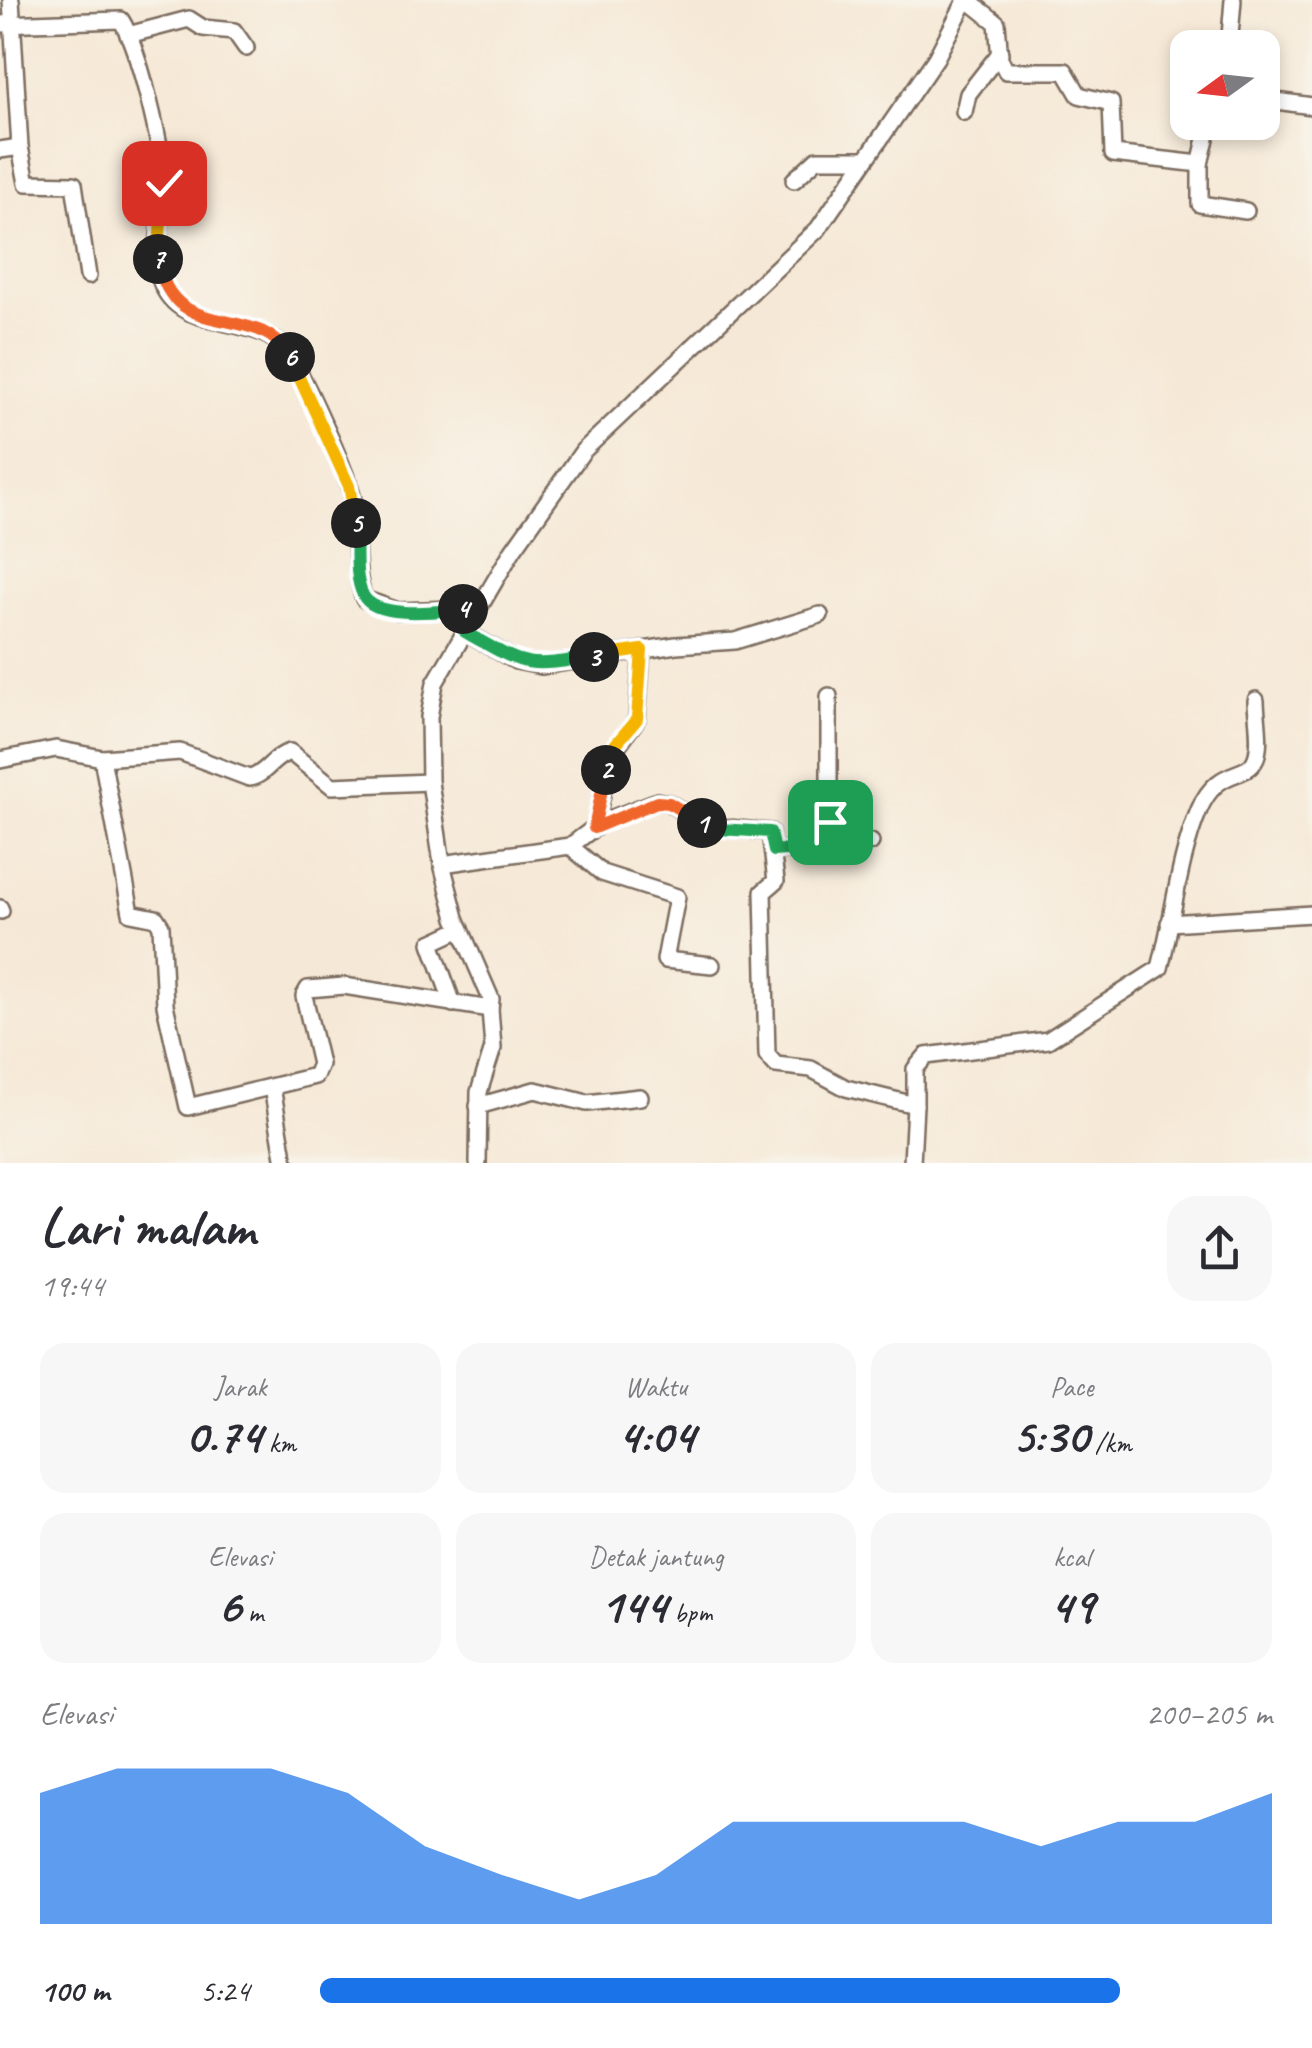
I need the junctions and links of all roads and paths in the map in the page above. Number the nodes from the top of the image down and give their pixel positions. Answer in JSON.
{"nodes":[{"id":1,"x":11,"y":0,"type":"edge"},
{"id":2,"x":967,"y":0,"type":"edge"},
{"id":3,"x":1233,"y":0,"type":"edge"},
{"id":4,"x":6,"y":24,"type":"edge"},
{"id":5,"x":1230,"y":30,"type":"edge"},
{"id":6,"x":128,"y":34,"type":"junction"},
{"id":7,"x":246,"y":48,"type":"dead end"},
{"id":8,"x":1000,"y":53,"type":"junction"},
{"id":9,"x":1280,"y":102,"type":"edge"},
{"id":10,"x":1312,"y":106,"type":"edge"},
{"id":11,"x":964,"y":112,"type":"dead end"},
{"id":12,"x":1206,"y":140,"type":"edge"},
{"id":13,"x":20,"y":147,"type":"junction"},
{"id":14,"x":0,"y":150,"type":"edge"},
{"id":15,"x":863,"y":159,"type":"junction"},
{"id":16,"x":1200,"y":164,"type":"junction"},
{"id":17,"x":794,"y":180,"type":"dead end"},
{"id":18,"x":1246,"y":210,"type":"dead end"},
{"id":19,"x":88,"y":276,"type":"dead end"},
{"id":20,"x":477,"y":608,"type":"junction"},
{"id":21,"x":820,"y":615,"type":"dead end"},
{"id":22,"x":465,"y":632,"type":"junction"},
{"id":23,"x":642,"y":650,"type":"junction"},
{"id":24,"x":829,"y":696,"type":"dead end"},
{"id":25,"x":1256,"y":700,"type":"dead end"},
{"id":26,"x":102,"y":758,"type":"junction"},
{"id":27,"x":0,"y":760,"type":"edge"},
{"id":28,"x":430,"y":782,"type":"junction"},
{"id":29,"x":594,"y":828,"type":"junction"},
{"id":30,"x":871,"y":842,"type":"dead end"},
{"id":31,"x":839,"y":845,"type":"junction"},
{"id":32,"x":570,"y":846,"type":"junction"},
{"id":33,"x":774,"y":851,"type":"junction"},
{"id":34,"x":442,"y":864,"type":"junction"},
{"id":35,"x":1312,"y":914,"type":"edge"},
{"id":36,"x":1169,"y":923,"type":"junction"},
{"id":37,"x":461,"y":929,"type":"junction"},
{"id":38,"x":712,"y":965,"type":"dead end"},
{"id":39,"x":453,"y":1004,"type":"junction"},
{"id":40,"x":490,"y":1009,"type":"junction"},
{"id":41,"x":272,"y":1087,"type":"junction"},
{"id":42,"x":640,"y":1097,"type":"dead end"},
{"id":43,"x":915,"y":1105,"type":"junction"},
{"id":44,"x":478,"y":1106,"type":"junction"},
{"id":45,"x":285,"y":1163,"type":"edge"},
{"id":46,"x":478,"y":1163,"type":"edge"},
{"id":47,"x":912,"y":1163,"type":"edge"}],
"edges":[{"from":1,"to":4,"type":"street"},
{"from":2,"to":8,"type":"street"},
{"from":2,"to":15,"type":"street"},
{"from":3,"to":5,"type":"street"},
{"from":4,"to":6,"type":"street"},
{"from":4,"to":13,"type":"street"},
{"from":6,"to":7,"type":"street"},
{"from":6,"to":20,"type":"street"},
{"from":8,"to":11,"type":"street"},
{"from":8,"to":16,"type":"street"},
{"from":9,"to":10,"type":"street"},
{"from":12,"to":16,"type":"street"},
{"from":13,"to":14,"type":"street"},
{"from":13,"to":19,"type":"street"},
{"from":15,"to":17,"type":"street"},
{"from":15,"to":20,"type":"street"},
{"from":16,"to":18,"type":"street"},
{"from":20,"to":22,"type":"street"},
{"from":21,"to":23,"type":"street"},
{"from":22,"to":23,"type":"street"},
{"from":22,"to":28,"type":"street"},
{"from":23,"to":29,"type":"street"},
{"from":24,"to":31,"type":"street"},
{"from":25,"to":36,"type":"street"},
{"from":26,"to":27,"type":"street"},
{"from":26,"to":28,"type":"street"},
{"from":26,"to":41,"type":"street"},
{"from":28,"to":34,"type":"street"},
{"from":29,"to":32,"type":"street"},
{"from":29,"to":33,"type":"street"},
{"from":30,"to":31,"type":"street"},
{"from":31,"to":33,"type":"street"},
{"from":32,"to":34,"type":"street"},
{"from":32,"to":38,"type":"street"},
{"from":33,"to":43,"type":"street"},
{"from":34,"to":37,"type":"street"},
{"from":35,"to":36,"type":"street"},
{"from":36,"to":43,"type":"street"},
{"from":37,"to":39,"type":"street"},
{"from":37,"to":40,"type":"street"},
{"from":39,"to":40,"type":"street"},
{"from":39,"to":41,"type":"street"},
{"from":40,"to":44,"type":"street"},
{"from":41,"to":45,"type":"street"},
{"from":42,"to":44,"type":"street"},
{"from":43,"to":47,"type":"street"},
{"from":44,"to":46,"type":"street"}]}
